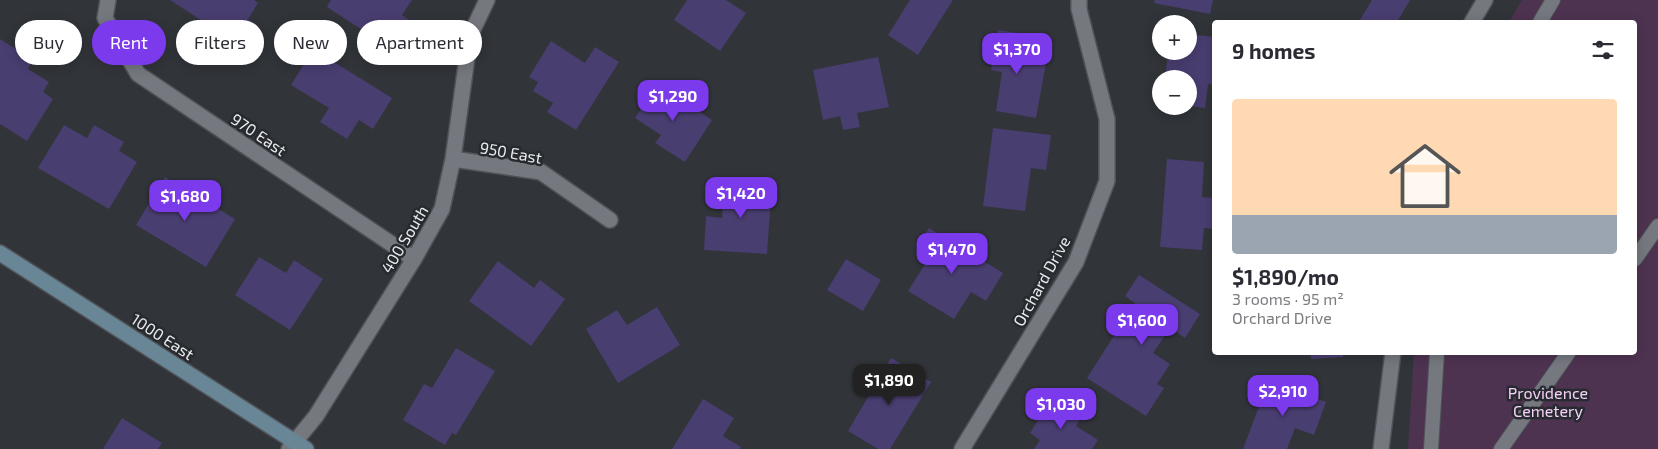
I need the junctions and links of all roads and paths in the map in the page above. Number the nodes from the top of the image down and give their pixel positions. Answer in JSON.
{"nodes":[{"id":1,"x":108,"y":0,"type":"edge"},
{"id":2,"x":487,"y":0,"type":"edge"},
{"id":3,"x":1079,"y":0,"type":"edge"},
{"id":4,"x":1485,"y":0,"type":"edge"},
{"id":5,"x":1553,"y":0,"type":"edge"},
{"id":6,"x":1473,"y":20,"type":"edge"},
{"id":7,"x":1541,"y":20,"type":"edge"},
{"id":8,"x":453,"y":160,"type":"junction"},
{"id":9,"x":610,"y":220,"type":"dead end"},
{"id":10,"x":1658,"y":226,"type":"edge"},
{"id":11,"x":0,"y":253,"type":"edge"},
{"id":12,"x":1637,"y":255,"type":"edge"},
{"id":13,"x":414,"y":259,"type":"junction"},
{"id":14,"x":1393,"y":355,"type":"edge"},
{"id":15,"x":1437,"y":355,"type":"edge"},
{"id":16,"x":1567,"y":355,"type":"edge"},
{"id":17,"x":296,"y":447,"type":"edge"},
{"id":18,"x":962,"y":449,"type":"edge"},
{"id":19,"x":1382,"y":449,"type":"edge"},
{"id":20,"x":1431,"y":449,"type":"edge"},
{"id":21,"x":1501,"y":449,"type":"edge"}],
"edges":[{"from":1,"to":13,"type":"street","name":"970 East"},
{"from":2,"to":8,"type":"street","name":"400 South"},
{"from":3,"to":18,"type":"street","name":"Orchard Drive"},
{"from":4,"to":6,"type":"street"},
{"from":5,"to":7,"type":"lane"},
{"from":8,"to":9,"type":"street","name":"950 East"},
{"from":8,"to":13,"type":"street","name":"400 South"},
{"from":10,"to":12,"type":"lane"},
{"from":11,"to":17,"type":"street","name":"1000 East"},
{"from":13,"to":17,"type":"street","name":"400 South"},
{"from":14,"to":19,"type":"street"},
{"from":15,"to":20,"type":"lane"},
{"from":16,"to":21,"type":"lane"}]}
